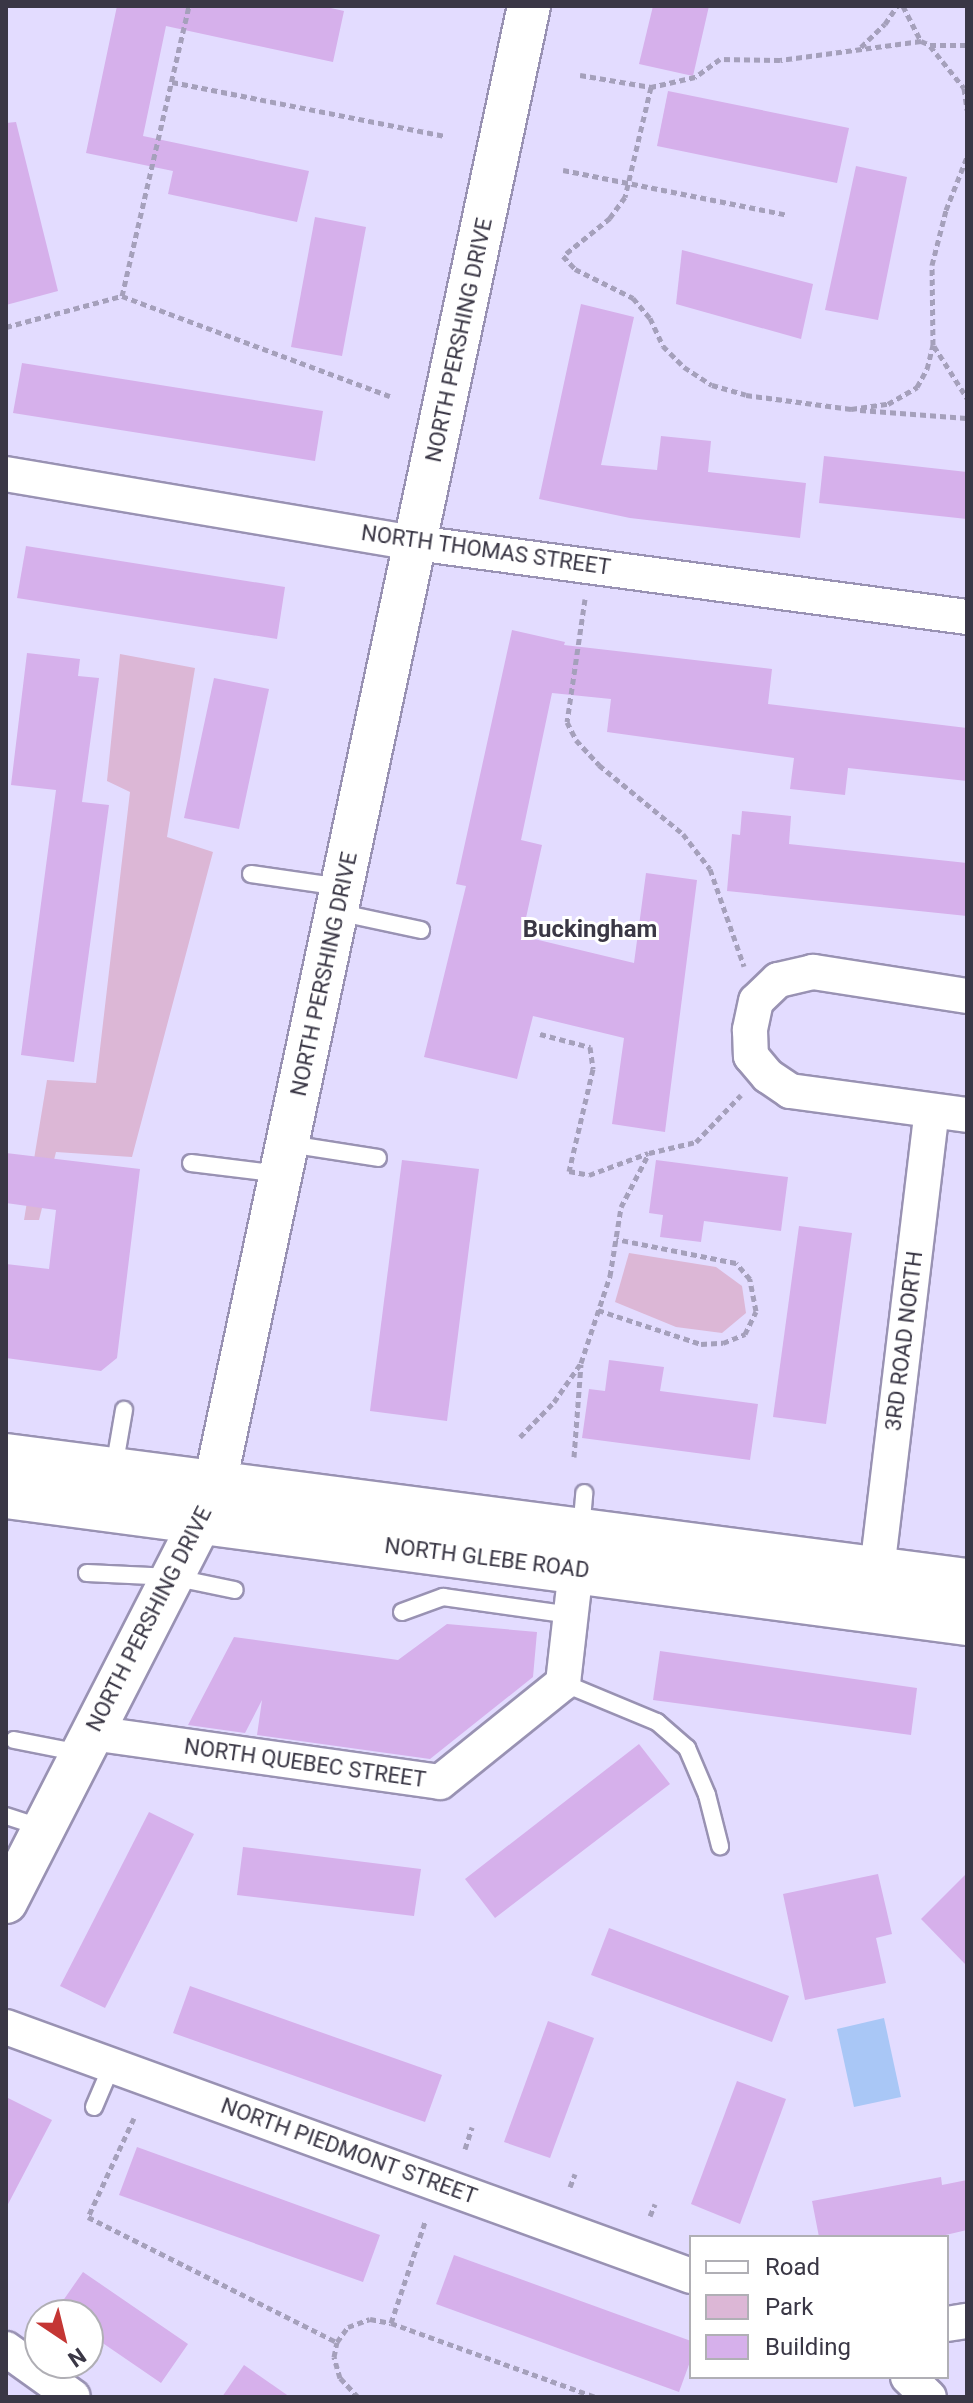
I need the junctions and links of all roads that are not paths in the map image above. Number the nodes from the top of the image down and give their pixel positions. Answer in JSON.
{"nodes":[{"id":1,"x":529,"y":6,"type":"edge"},
{"id":2,"x":6,"y":474,"type":"edge"},
{"id":3,"x":416,"y":543,"type":"junction"},
{"id":4,"x":967,"y":617,"type":"edge"},
{"id":5,"x":251,"y":874,"type":"dead end"},
{"id":6,"x":340,"y":900,"type":"junction"},
{"id":7,"x":421,"y":930,"type":"dead end"},
{"id":8,"x":967,"y":996,"type":"edge"},
{"id":9,"x":932,"y":1112,"type":"junction"},
{"id":10,"x":967,"y":1115,"type":"edge"},
{"id":11,"x":378,"y":1158,"type":"dead end"},
{"id":12,"x":284,"y":1159,"type":"junction"},
{"id":13,"x":191,"y":1163,"type":"dead end"},
{"id":14,"x":124,"y":1410,"type":"dead end"},
{"id":15,"x":6,"y":1456,"type":"edge"},
{"id":16,"x":113,"y":1471,"type":"junction"},
{"id":17,"x":6,"y":1496,"type":"edge"},
{"id":18,"x":208,"y":1502,"type":"junction"},
{"id":19,"x":580,"y":1531,"type":"junction"},
{"id":20,"x":87,"y":1573,"type":"dead end"},
{"id":21,"x":172,"y":1577,"type":"junction"},
{"id":22,"x":967,"y":1581,"type":"edge"},
{"id":23,"x":235,"y":1590,"type":"dead end"},
{"id":24,"x":875,"y":1590,"type":"junction"},
{"id":25,"x":402,"y":1612,"type":"dead end"},
{"id":26,"x":571,"y":1615,"type":"junction"},
{"id":27,"x":967,"y":1623,"type":"edge"},
{"id":28,"x":563,"y":1683,"type":"junction"},
{"id":29,"x":14,"y":1740,"type":"dead end"},
{"id":30,"x":86,"y":1743,"type":"junction"},
{"id":31,"x":25,"y":1822,"type":"edge"},
{"id":32,"x":720,"y":1846,"type":"dead end"},
{"id":33,"x":6,"y":1902,"type":"edge"},
{"id":34,"x":6,"y":2027,"type":"edge"},
{"id":35,"x":112,"y":2065,"type":"junction"},
{"id":36,"x":94,"y":2107,"type":"dead end"},
{"id":37,"x":689,"y":2275,"type":"edge"},
{"id":38,"x":6,"y":2349,"type":"edge"},
{"id":39,"x":910,"y":2379,"type":"edge"},
{"id":40,"x":73,"y":2397,"type":"edge"},
{"id":41,"x":929,"y":2397,"type":"edge"}],
"edges":[{"from":1,"to":3,"type":"street","name":"NORTH PERSHING DRIVE"},
{"from":2,"to":3,"type":"street","name":"NORTH THOMAS STREET"},
{"from":3,"to":4,"type":"street","name":"NORTH THOMAS STREET"},
{"from":3,"to":6,"type":"street","name":"NORTH PERSHING DRIVE"},
{"from":5,"to":6,"type":"lane"},
{"from":6,"to":7,"type":"lane"},
{"from":6,"to":12,"type":"street","name":"NORTH PERSHING DRIVE"},
{"from":8,"to":9,"type":"street"},
{"from":9,"to":10,"type":"street"},
{"from":9,"to":24,"type":"street","name":"3RD ROAD NORTH"},
{"from":11,"to":12,"type":"lane"},
{"from":12,"to":13,"type":"lane"},
{"from":12,"to":18,"type":"street","name":"NORTH PERSHING DRIVE"},
{"from":14,"to":16,"type":"lane"},
{"from":15,"to":16,"type":"main road","name":"NORTH GLEBE ROAD"},
{"from":16,"to":18,"type":"main road","name":"NORTH GLEBE ROAD"},
{"from":17,"to":18,"type":"main road","name":"NORTH GLEBE ROAD"},
{"from":18,"to":19,"type":"main road","name":"NORTH GLEBE ROAD"},
{"from":18,"to":21,"type":"street","name":"NORTH PERSHING DRIVE"},
{"from":19,"to":24,"type":"main road","name":"NORTH GLEBE ROAD"},
{"from":19,"to":26,"type":"street"},
{"from":20,"to":21,"type":"lane"},
{"from":21,"to":23,"type":"lane"},
{"from":21,"to":30,"type":"street","name":"NORTH PERSHING DRIVE"},
{"from":22,"to":24,"type":"main road","name":"NORTH GLEBE ROAD"},
{"from":24,"to":27,"type":"main road","name":"NORTH GLEBE ROAD"},
{"from":25,"to":26,"type":"lane"},
{"from":26,"to":28,"type":"street"},
{"from":28,"to":30,"type":"street","name":"NORTH QUEBEC STREET"},
{"from":28,"to":32,"type":"lane"},
{"from":29,"to":30,"type":"lane"},
{"from":30,"to":31,"type":"street","name":"NORTH PERSHING DRIVE"},
{"from":31,"to":33,"type":"street","name":"NORTH PERSHING DRIVE"},
{"from":34,"to":35,"type":"street","name":"NORTH PIEDMONT STREET"},
{"from":35,"to":36,"type":"lane"},
{"from":35,"to":37,"type":"street","name":"NORTH PIEDMONT STREET"},
{"from":38,"to":40,"type":"street"},
{"from":39,"to":41,"type":"street"}]}
